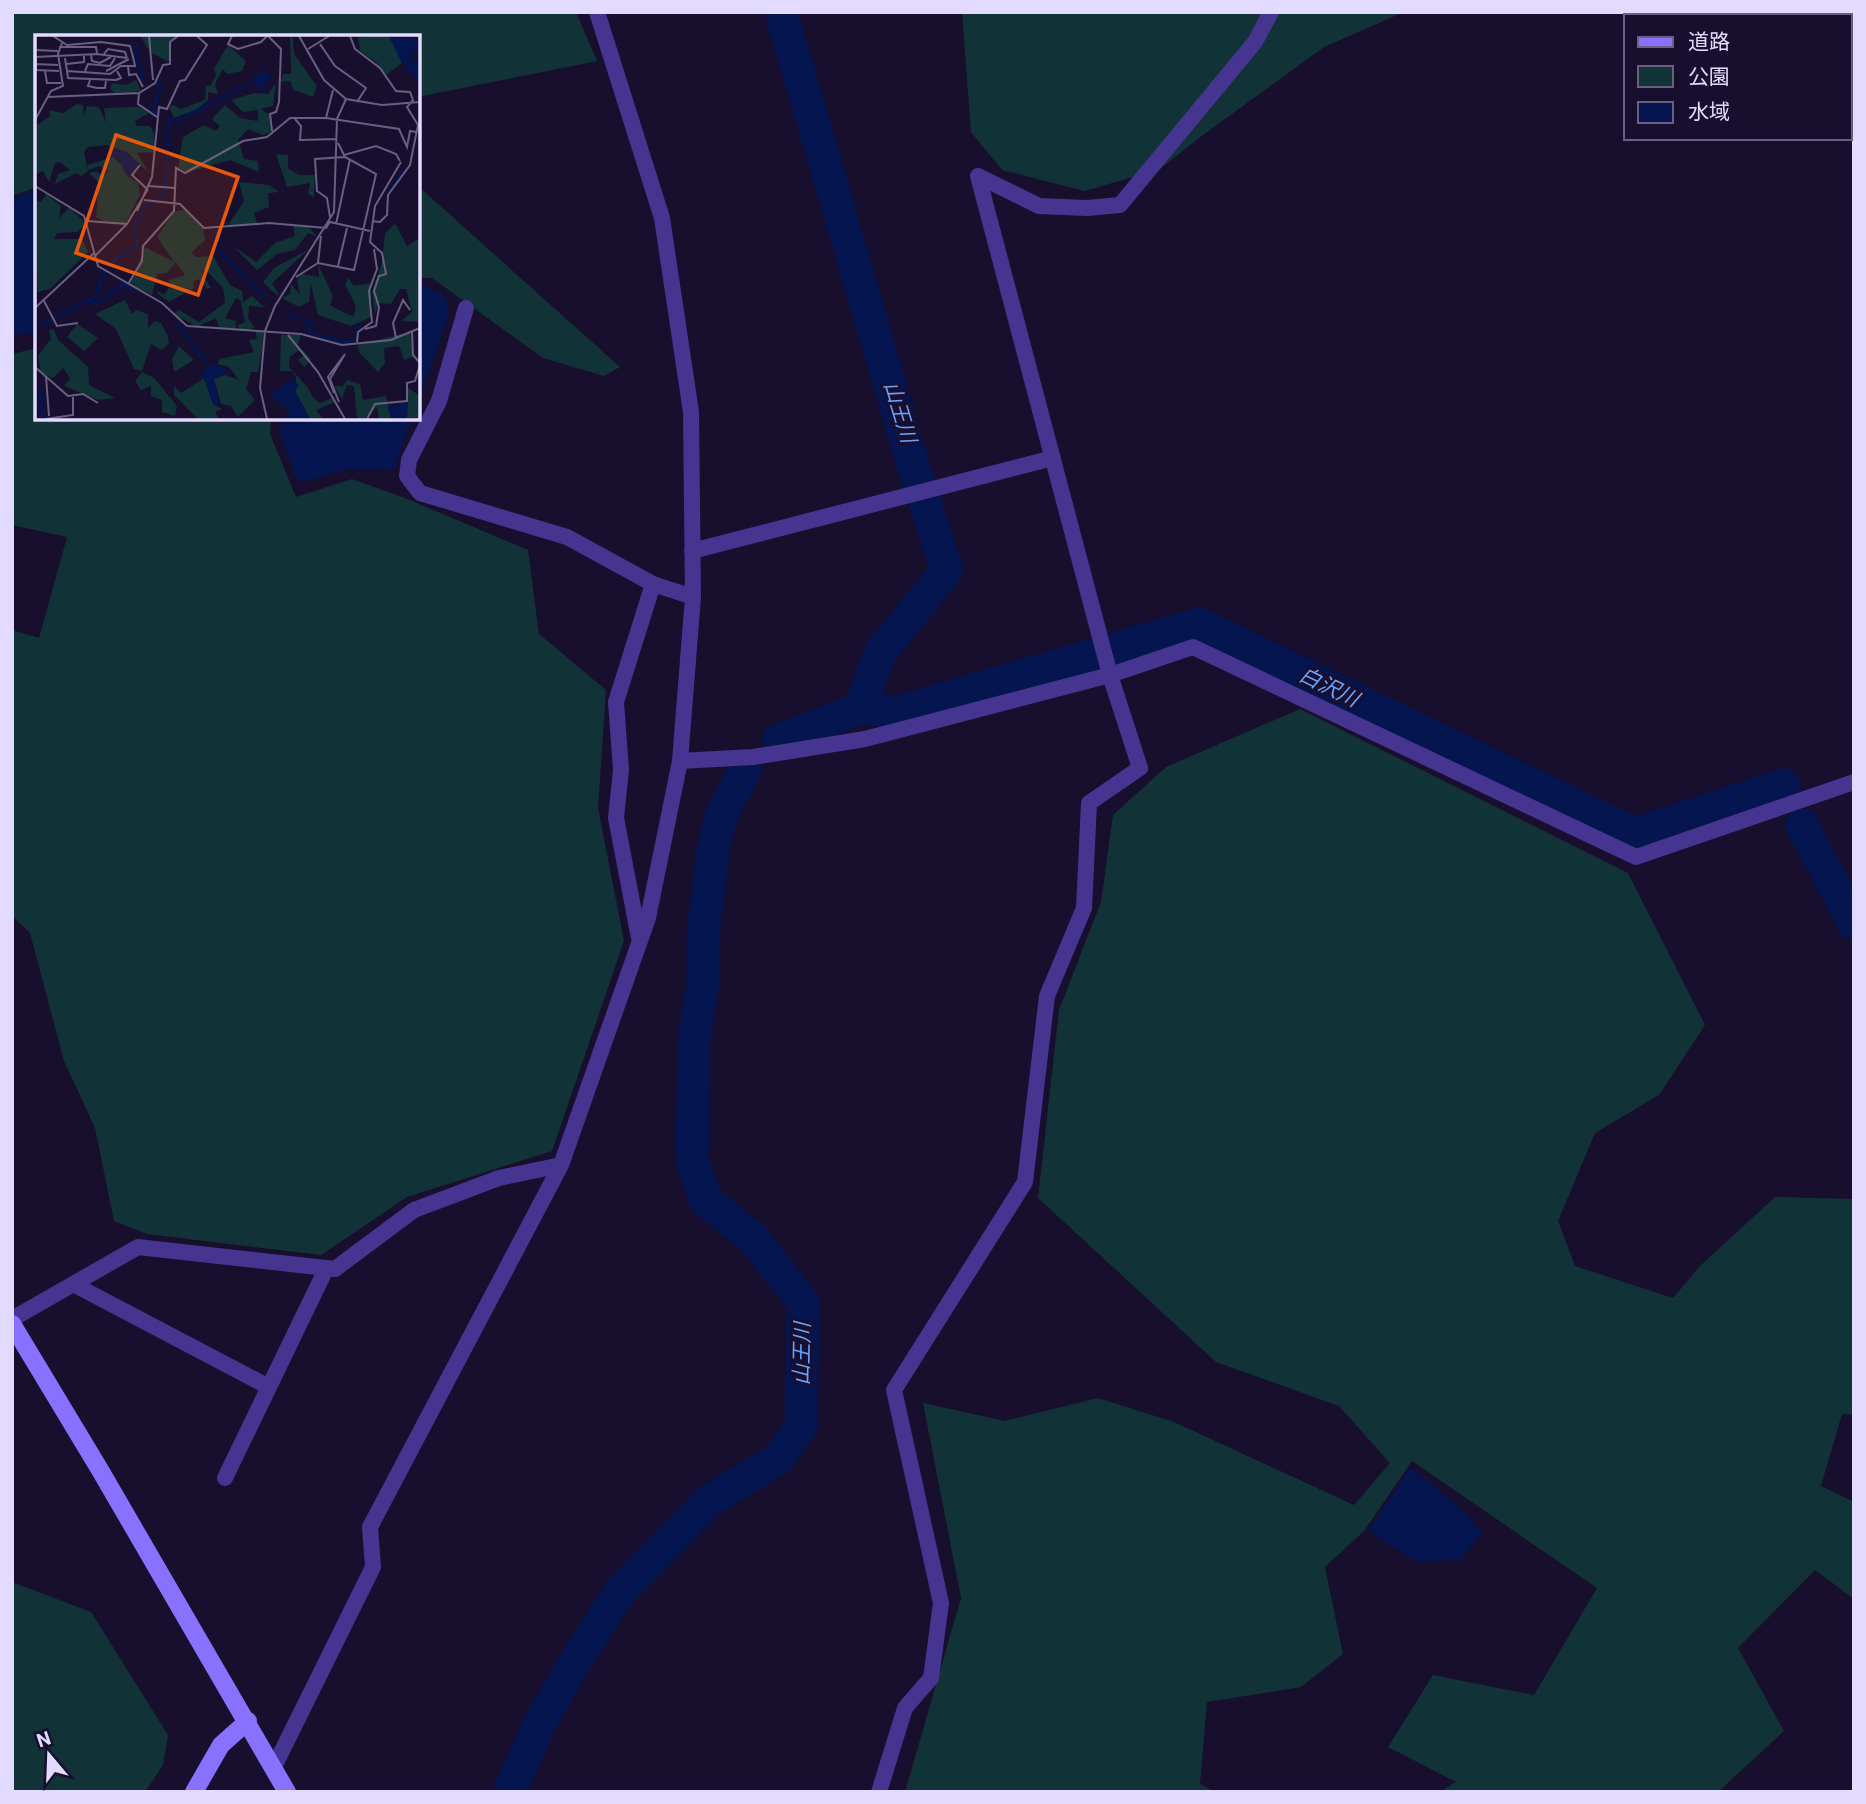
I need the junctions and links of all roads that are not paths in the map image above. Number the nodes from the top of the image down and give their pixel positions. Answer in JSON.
{"nodes":[{"id":1,"x":597,"y":12,"type":"edge"},
{"id":2,"x":1271,"y":12,"type":"edge"},
{"id":3,"x":466,"y":308,"type":"dead end"},
{"id":4,"x":1053,"y":458,"type":"junction"},
{"id":5,"x":692,"y":551,"type":"junction"},
{"id":6,"x":653,"y":584,"type":"junction"},
{"id":7,"x":693,"y":597,"type":"junction"},
{"id":8,"x":1110,"y":675,"type":"junction"},
{"id":9,"x":680,"y":761,"type":"junction"},
{"id":10,"x":1854,"y":782,"type":"edge"},
{"id":11,"x":639,"y":940,"type":"junction"},
{"id":12,"x":561,"y":1165,"type":"junction"},
{"id":13,"x":326,"y":1269,"type":"junction"},
{"id":14,"x":73,"y":1284,"type":"junction"},
{"id":15,"x":12,"y":1321,"type":"edge"},
{"id":16,"x":269,"y":1387,"type":"junction"},
{"id":17,"x":225,"y":1478,"type":"dead end"},
{"id":18,"x":248,"y":1721,"type":"junction"},
{"id":19,"x":274,"y":1767,"type":"junction"},
{"id":20,"x":194,"y":1792,"type":"edge"},
{"id":21,"x":287,"y":1792,"type":"edge"},
{"id":22,"x":879,"y":1792,"type":"edge"}],
"edges":[{"from":1,"to":5,"type":"street"},
{"from":2,"to":4,"type":"street"},
{"from":3,"to":6,"type":"street"},
{"from":4,"to":5,"type":"street"},
{"from":4,"to":8,"type":"street"},
{"from":5,"to":7,"type":"street"},
{"from":6,"to":7,"type":"street"},
{"from":6,"to":11,"type":"street"},
{"from":7,"to":9,"type":"street"},
{"from":8,"to":9,"type":"street"},
{"from":8,"to":10,"type":"street"},
{"from":8,"to":22,"type":"street"},
{"from":9,"to":11,"type":"street"},
{"from":11,"to":12,"type":"street"},
{"from":12,"to":13,"type":"street"},
{"from":12,"to":19,"type":"street"},
{"from":13,"to":14,"type":"street"},
{"from":13,"to":16,"type":"street"},
{"from":14,"to":15,"type":"street"},
{"from":14,"to":16,"type":"street"},
{"from":15,"to":18,"type":"street"},
{"from":16,"to":17,"type":"street"},
{"from":18,"to":19,"type":"street"},
{"from":18,"to":20,"type":"street"},
{"from":19,"to":21,"type":"street"}]}
